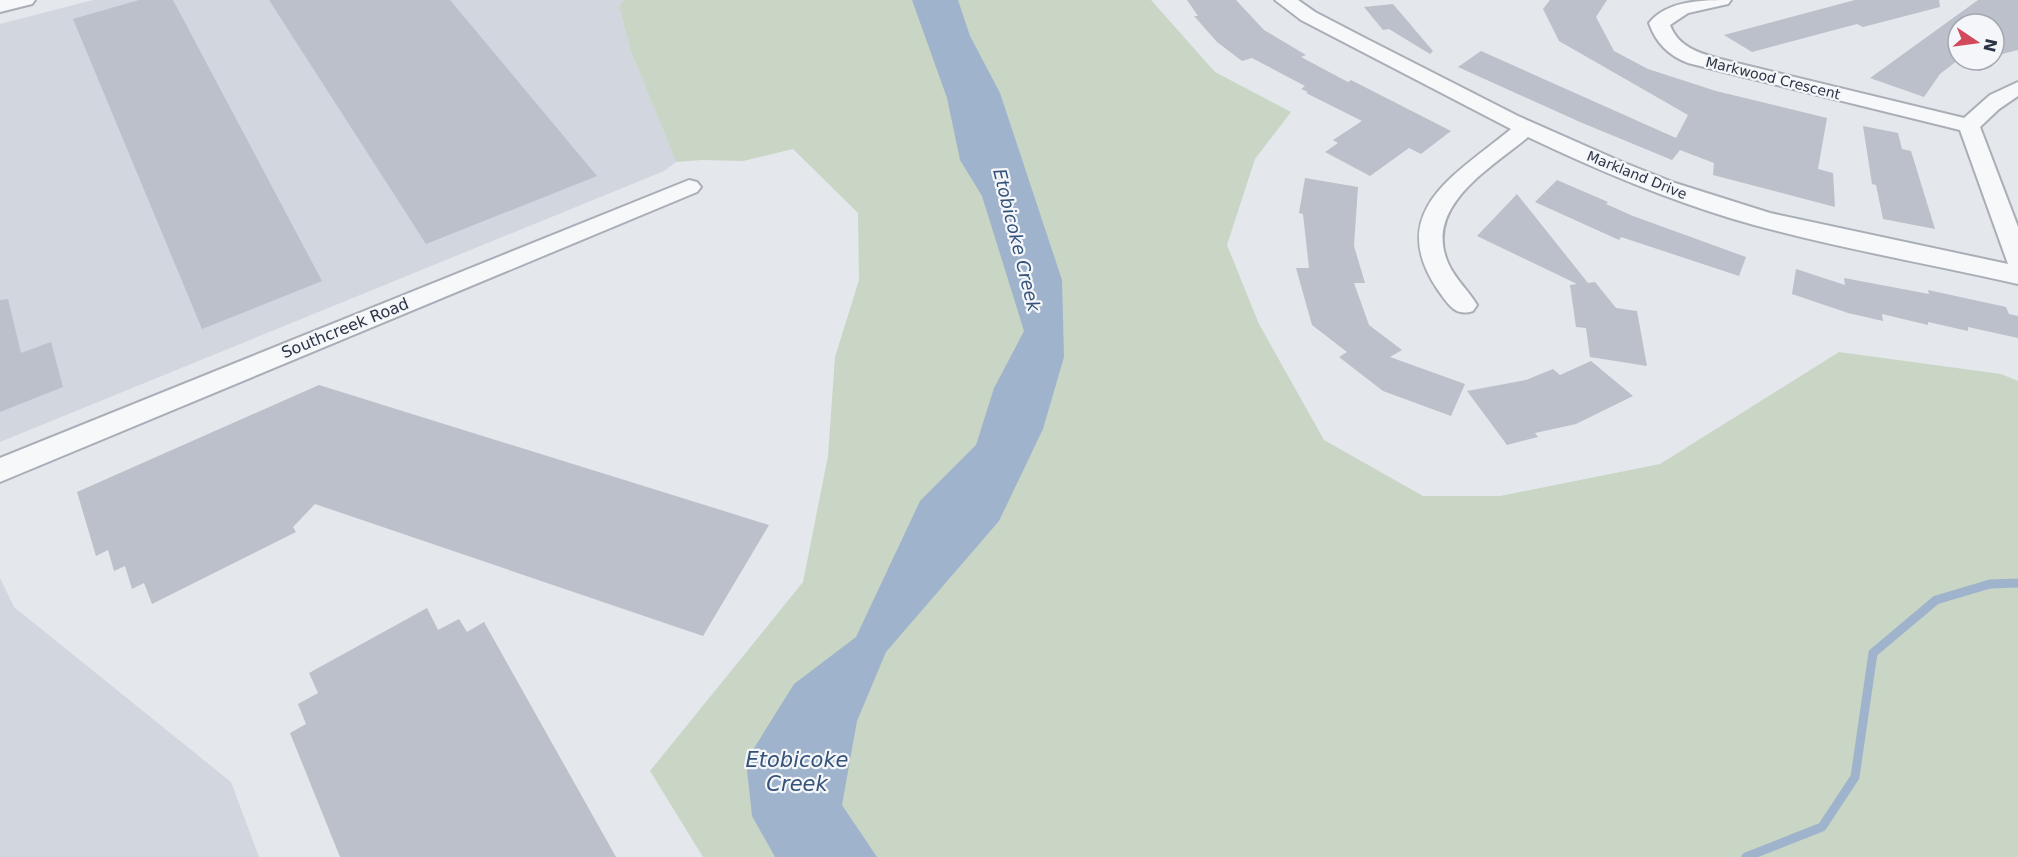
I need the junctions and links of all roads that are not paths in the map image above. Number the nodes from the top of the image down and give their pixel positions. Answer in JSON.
{"nodes":[{"id":1,"x":25,"y":0,"type":"edge"},
{"id":2,"x":1285,"y":0,"type":"edge"},
{"id":3,"x":1721,"y":0,"type":"edge"},
{"id":4,"x":0,"y":6,"type":"edge"},
{"id":5,"x":2018,"y":88,"type":"edge"},
{"id":6,"x":1969,"y":126,"type":"junction"},
{"id":7,"x":1525,"y":128,"type":"junction"},
{"id":8,"x":689,"y":187,"type":"dead end"},
{"id":9,"x":2018,"y":260,"type":"edge"},
{"id":10,"x":2018,"y":275,"type":"edge"},
{"id":11,"x":1464,"y":305,"type":"dead end"},
{"id":12,"x":0,"y":470,"type":"edge"}],
"edges":[{"from":1,"to":4,"type":"street"},
{"from":2,"to":7,"type":"street","name":"Markland Drive"},
{"from":3,"to":6,"type":"street","name":"Markwood Crescent"},
{"from":5,"to":6,"type":"street"},
{"from":6,"to":9,"type":"street"},
{"from":7,"to":10,"type":"street","name":"Markland Drive"},
{"from":7,"to":11,"type":"street"},
{"from":8,"to":12,"type":"street","name":"Southcreek Road"}]}
